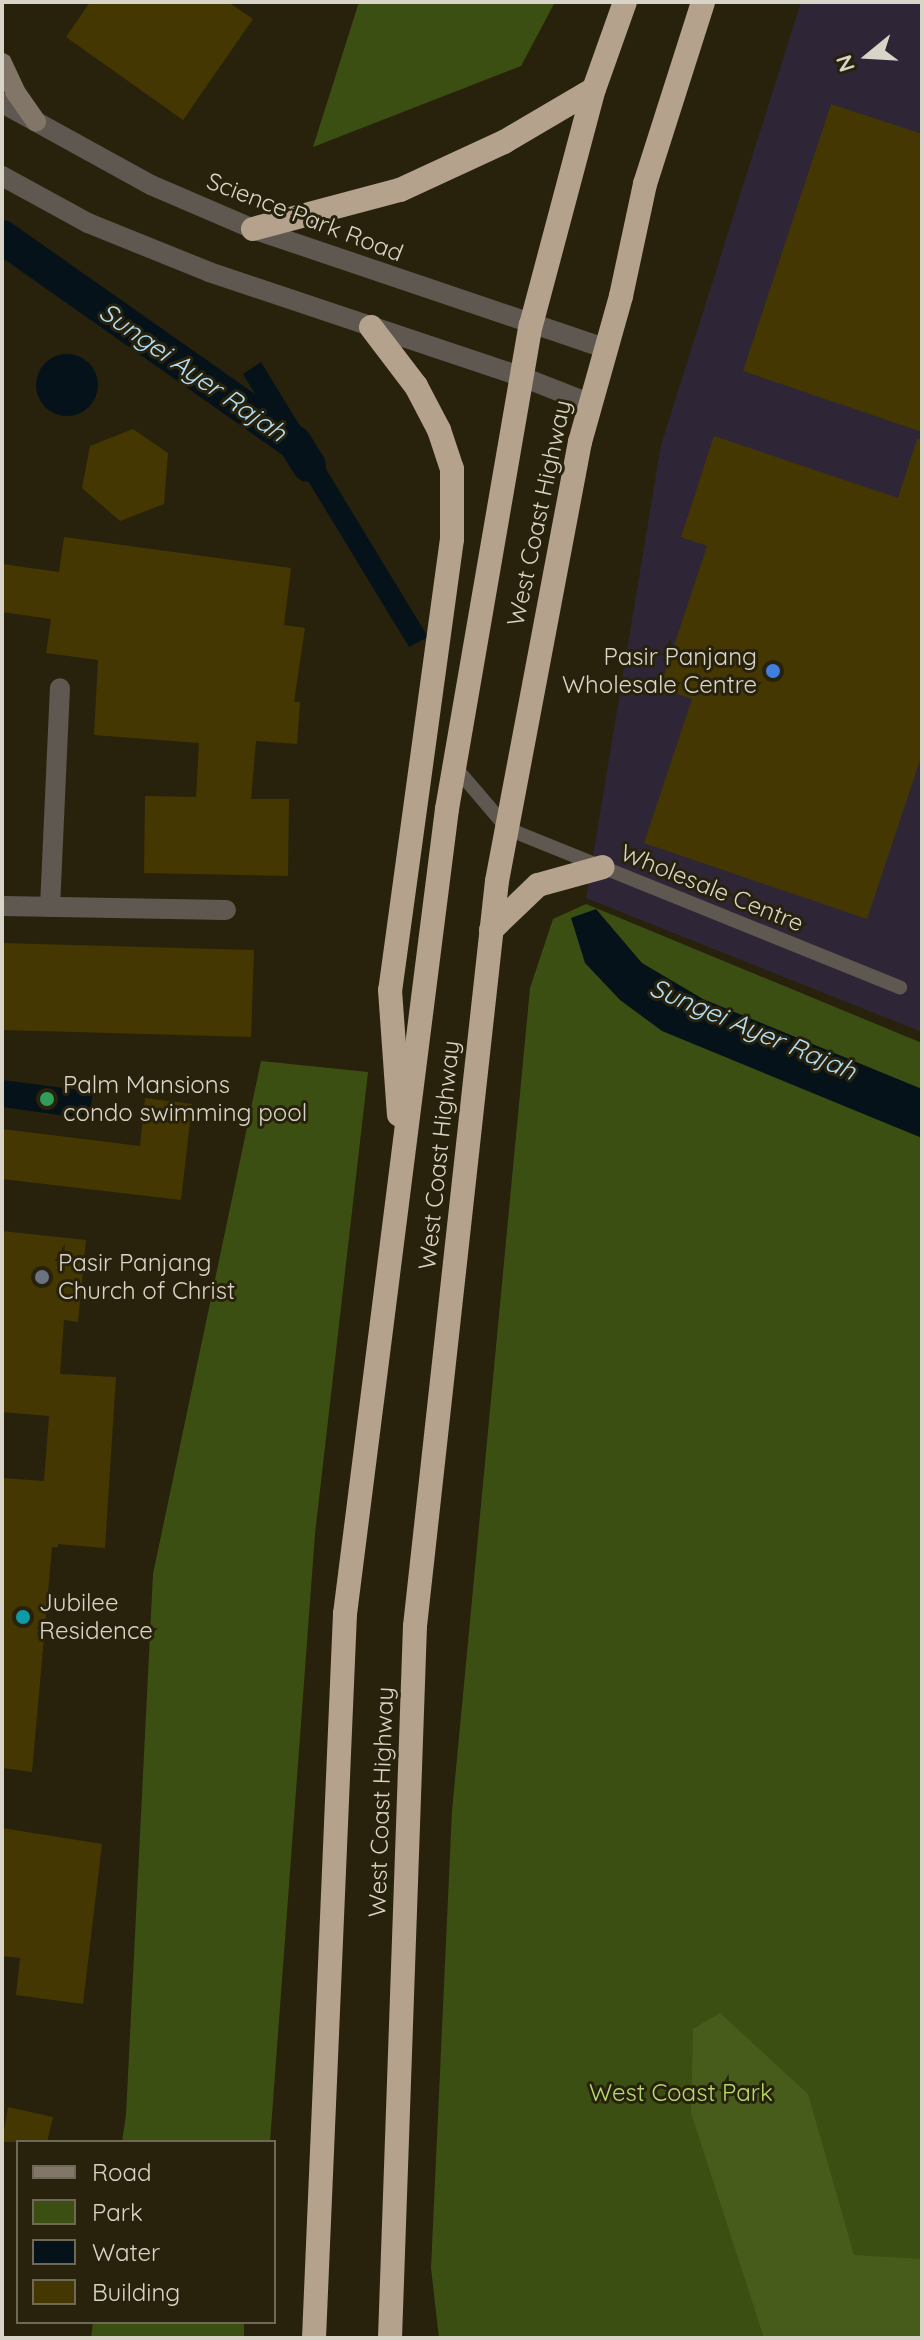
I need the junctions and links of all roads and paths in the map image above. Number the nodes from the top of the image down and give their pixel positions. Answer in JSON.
{"nodes":[{"id":1,"x":625,"y":2,"type":"edge"},
{"id":2,"x":703,"y":2,"type":"edge"},
{"id":3,"x":2,"y":63,"type":"edge"},
{"id":4,"x":594,"y":89,"type":"junction"},
{"id":5,"x":2,"y":103,"type":"edge"},
{"id":6,"x":36,"y":122,"type":"junction"},
{"id":7,"x":2,"y":176,"type":"edge"},
{"id":8,"x":253,"y":229,"type":"junction"},
{"id":9,"x":531,"y":325,"type":"junction"},
{"id":10,"x":371,"y":327,"type":"junction"},
{"id":11,"x":604,"y":348,"type":"junction"},
{"id":12,"x":520,"y":376,"type":"junction"},
{"id":13,"x":591,"y":404,"type":"junction"},
{"id":14,"x":60,"y":688,"type":"dead end"},
{"id":15,"x":455,"y":767,"type":"junction"},
{"id":16,"x":508,"y":829,"type":"junction"},
{"id":17,"x":603,"y":867,"type":"junction"},
{"id":18,"x":2,"y":906,"type":"edge"},
{"id":19,"x":50,"y":907,"type":"junction"},
{"id":20,"x":226,"y":910,"type":"dead end"},
{"id":21,"x":491,"y":930,"type":"junction"},
{"id":22,"x":900,"y":987,"type":"dead end"},
{"id":23,"x":403,"y":1157,"type":"junction"},
{"id":24,"x":314,"y":2338,"type":"edge"},
{"id":25,"x":390,"y":2338,"type":"edge"}],
"edges":[{"from":1,"to":4,"type":"highway","name":"West Coast Highway"},
{"from":2,"to":11,"type":"highway","name":"West Coast Highway"},
{"from":3,"to":6,"type":"main road"},
{"from":4,"to":8,"type":"highway"},
{"from":4,"to":9,"type":"highway","name":"West Coast Highway"},
{"from":5,"to":6,"type":"street","name":"Science Park Road"},
{"from":6,"to":8,"type":"street","name":"Science Park Road"},
{"from":7,"to":10,"type":"street"},
{"from":8,"to":9,"type":"street","name":"Science Park Road"},
{"from":9,"to":11,"type":"street","name":"Science Park Road"},
{"from":9,"to":12,"type":"highway","name":"West Coast Highway"},
{"from":10,"to":12,"type":"street"},
{"from":10,"to":23,"type":"highway"},
{"from":11,"to":13,"type":"highway","name":"West Coast Highway"},
{"from":12,"to":13,"type":"street"},
{"from":12,"to":15,"type":"highway","name":"West Coast Highway"},
{"from":13,"to":16,"type":"highway","name":"West Coast Highway"},
{"from":14,"to":19,"type":"street"},
{"from":15,"to":16,"type":"lane"},
{"from":15,"to":23,"type":"highway","name":"West Coast Highway"},
{"from":16,"to":17,"type":"lane","name":"Wholesale Centre"},
{"from":16,"to":21,"type":"highway","name":"West Coast Highway"},
{"from":17,"to":21,"type":"highway"},
{"from":17,"to":22,"type":"lane","name":"Wholesale Centre"},
{"from":18,"to":19,"type":"street"},
{"from":19,"to":20,"type":"street"},
{"from":21,"to":25,"type":"highway","name":"West Coast Highway"},
{"from":23,"to":24,"type":"highway","name":"West Coast Highway"}]}
